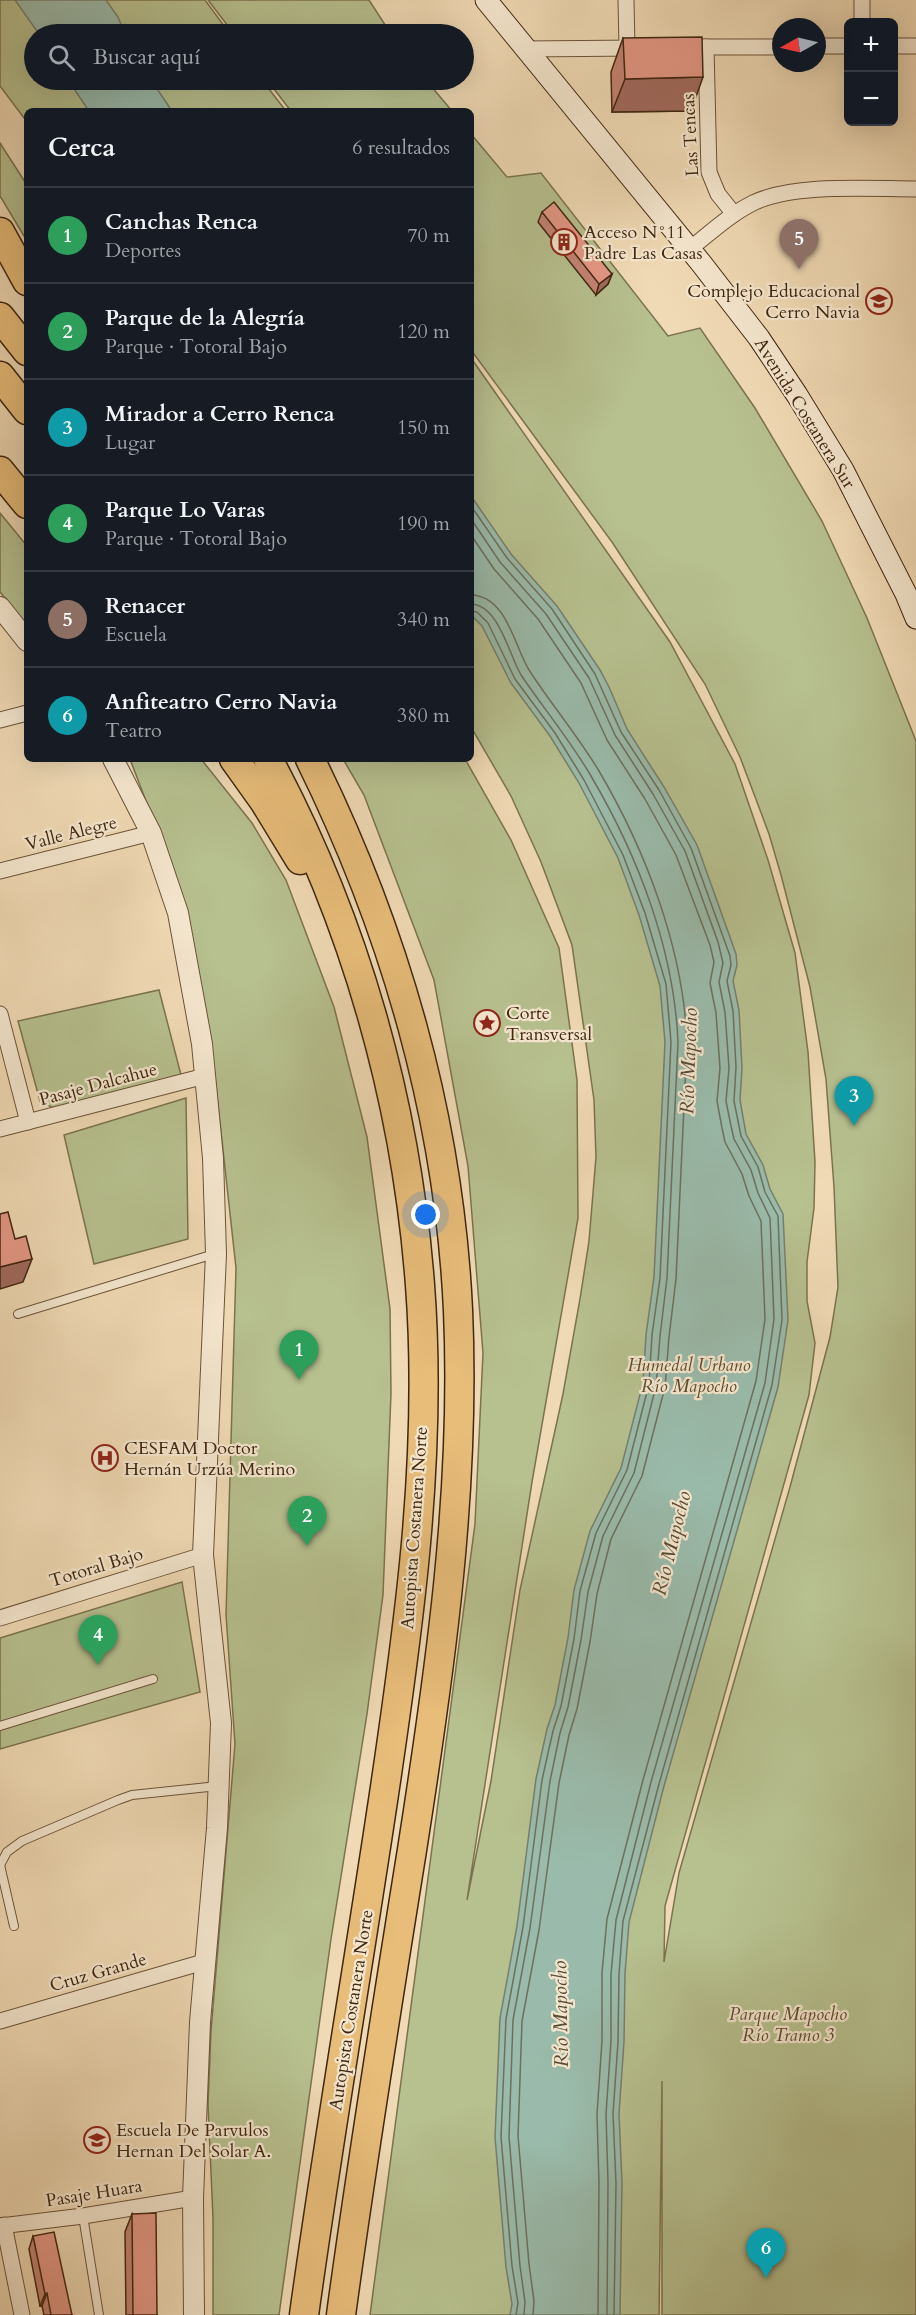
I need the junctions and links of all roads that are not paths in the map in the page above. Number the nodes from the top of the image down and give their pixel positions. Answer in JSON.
{"nodes":[{"id":1,"x":486,"y":0,"type":"edge"},
{"id":2,"x":626,"y":0,"type":"edge"},
{"id":3,"x":862,"y":0,"type":"edge"},
{"id":4,"x":862,"y":18,"type":"edge"},
{"id":5,"x":826,"y":46,"type":"edge"},
{"id":6,"x":844,"y":46,"type":"edge"},
{"id":7,"x":898,"y":46,"type":"edge"},
{"id":8,"x":916,"y":46,"type":"edge"},
{"id":9,"x":706,"y":47,"type":"junction"},
{"id":10,"x":772,"y":47,"type":"edge"},
{"id":11,"x":627,"y":48,"type":"junction"},
{"id":12,"x":650,"y":48,"type":"edge"},
{"id":13,"x":672,"y":48,"type":"edge"},
{"id":14,"x":524,"y":49,"type":"junction"},
{"id":15,"x":916,"y":189,"type":"edge"},
{"id":16,"x":734,"y":214,"type":"junction"},
{"id":17,"x":0,"y":232,"type":"edge"},
{"id":18,"x":690,"y":249,"type":"junction"},
{"id":19,"x":24,"y":276,"type":"edge"},
{"id":20,"x":0,"y":317,"type":"edge"},
{"id":21,"x":24,"y":347,"type":"edge"},
{"id":22,"x":0,"y":376,"type":"edge"},
{"id":23,"x":24,"y":406,"type":"edge"},
{"id":24,"x":0,"y":471,"type":"edge"},
{"id":25,"x":24,"y":500,"type":"edge"},
{"id":26,"x":0,"y":608,"type":"edge"},
{"id":27,"x":915,"y":613,"type":"edge"},
{"id":28,"x":24,"y":637,"type":"edge"},
{"id":29,"x":24,"y":714,"type":"edge"},
{"id":30,"x":0,"y":720,"type":"edge"},
{"id":31,"x":115,"y":762,"type":"edge"},
{"id":32,"x":236,"y":762,"type":"edge"},
{"id":33,"x":270,"y":762,"type":"edge"},
{"id":34,"x":311,"y":762,"type":"edge"},
{"id":35,"x":151,"y":833,"type":"junction"},
{"id":36,"x":0,"y":871,"type":"edge"},
{"id":37,"x":353,"y":953,"type":"junction"},
{"id":38,"x":0,"y":1014,"type":"edge"},
{"id":39,"x":205,"y":1076,"type":"junction"},
{"id":40,"x":28,"y":1122,"type":"junction"},
{"id":41,"x":0,"y":1129,"type":"edge"},
{"id":42,"x":216,"y":1254,"type":"junction"},
{"id":43,"x":18,"y":1314,"type":"dead end"},
{"id":44,"x":203,"y":1555,"type":"junction"},
{"id":45,"x":0,"y":1618,"type":"edge"},
{"id":46,"x":153,"y":1679,"type":"dead end"},
{"id":47,"x":0,"y":1726,"type":"edge"},
{"id":48,"x":218,"y":1786,"type":"junction"},
{"id":49,"x":0,"y":1865,"type":"edge"},
{"id":50,"x":14,"y":1926,"type":"dead end"},
{"id":51,"x":207,"y":1960,"type":"junction"},
{"id":52,"x":0,"y":2021,"type":"edge"},
{"id":53,"x":193,"y":2198,"type":"junction"},
{"id":54,"x":83,"y":2216,"type":"junction"},
{"id":55,"x":2,"y":2225,"type":"edge"},
{"id":56,"x":22,"y":2315,"type":"edge"},
{"id":57,"x":99,"y":2315,"type":"edge"},
{"id":58,"x":194,"y":2315,"type":"edge"},
{"id":59,"x":304,"y":2315,"type":"edge"},
{"id":60,"x":341,"y":2315,"type":"edge"}],
"edges":[{"from":1,"to":14,"type":"main road","name":"Avenida Costanera Sur"},
{"from":2,"to":11,"type":"street"},
{"from":3,"to":4,"type":"street"},
{"from":5,"to":6,"type":"street"},
{"from":7,"to":8,"type":"street"},
{"from":9,"to":10,"type":"street"},
{"from":9,"to":13,"type":"street"},
{"from":9,"to":16,"type":"street","name":"Las Tencas"},
{"from":11,"to":12,"type":"street"},
{"from":11,"to":14,"type":"street"},
{"from":14,"to":18,"type":"main road","name":"Avenida Costanera Sur"},
{"from":15,"to":16,"type":"street"},
{"from":16,"to":18,"type":"street"},
{"from":17,"to":19,"type":"highway"},
{"from":18,"to":27,"type":"main road","name":"Avenida Costanera Sur"},
{"from":20,"to":21,"type":"highway"},
{"from":22,"to":23,"type":"highway"},
{"from":24,"to":25,"type":"highway"},
{"from":26,"to":28,"type":"street"},
{"from":29,"to":30,"type":"street"},
{"from":31,"to":35,"type":"street"},
{"from":32,"to":37,"type":"highway"},
{"from":33,"to":37,"type":"highway","name":"Autopista Costanera Norte"},
{"from":34,"to":60,"type":"highway","name":"Autopista Costanera Norte"},
{"from":35,"to":36,"type":"street","name":"Valle Alegre"},
{"from":35,"to":39,"type":"street"},
{"from":37,"to":59,"type":"highway","name":"Autopista Costanera Norte"},
{"from":38,"to":40,"type":"street"},
{"from":39,"to":40,"type":"street","name":"Pasaje Dalcahue"},
{"from":39,"to":42,"type":"street"},
{"from":40,"to":41,"type":"street","name":"Pasaje Dalcahue"},
{"from":42,"to":43,"type":"lane"},
{"from":42,"to":44,"type":"street"},
{"from":44,"to":45,"type":"street","name":"Totoral Bajo"},
{"from":44,"to":48,"type":"street"},
{"from":46,"to":47,"type":"lane"},
{"from":48,"to":49,"type":"lane"},
{"from":48,"to":51,"type":"street"},
{"from":49,"to":50,"type":"lane"},
{"from":51,"to":52,"type":"street","name":"Cruz Grande"},
{"from":51,"to":53,"type":"street"},
{"from":53,"to":54,"type":"street","name":"Pasaje Huara"},
{"from":53,"to":58,"type":"street"},
{"from":54,"to":55,"type":"street","name":"Pasaje Huara"},
{"from":54,"to":57,"type":"lane"},
{"from":55,"to":56,"type":"street"}]}
